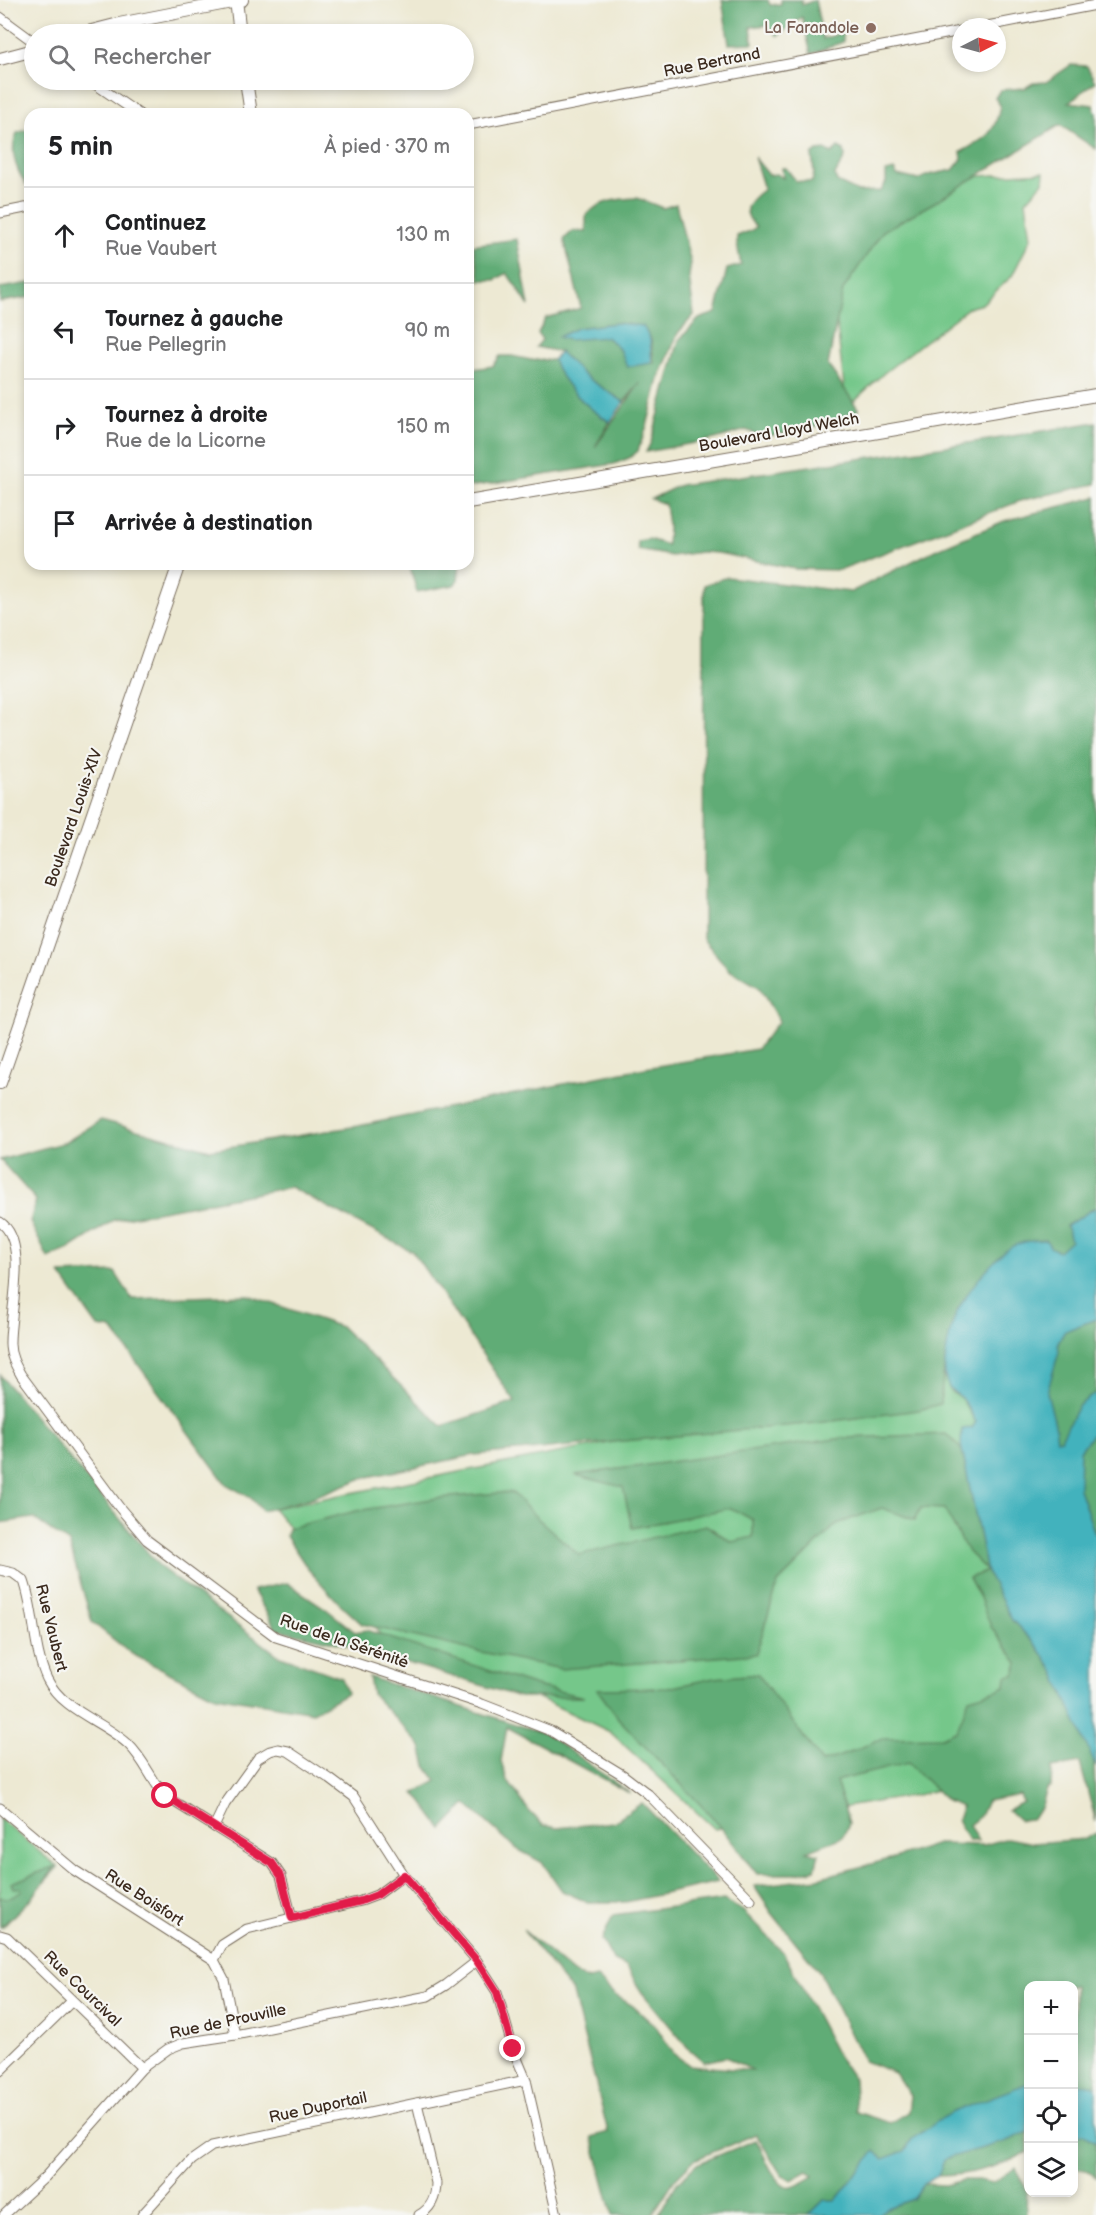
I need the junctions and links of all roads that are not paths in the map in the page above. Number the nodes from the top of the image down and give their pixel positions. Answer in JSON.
{"nodes":[{"id":1,"x":238,"y":0,"type":"edge"},
{"id":2,"x":1077,"y":4,"type":"edge"},
{"id":3,"x":1096,"y":5,"type":"edge"},
{"id":4,"x":0,"y":17,"type":"edge"},
{"id":5,"x":1006,"y":21,"type":"edge"},
{"id":6,"x":119,"y":24,"type":"edge"},
{"id":7,"x":239,"y":24,"type":"edge"},
{"id":8,"x":952,"y":33,"type":"edge"},
{"id":9,"x":24,"y":35,"type":"edge"},
{"id":10,"x":24,"y":53,"type":"edge"},
{"id":11,"x":0,"y":59,"type":"edge"},
{"id":12,"x":104,"y":90,"type":"edge"},
{"id":13,"x":247,"y":90,"type":"edge"},
{"id":14,"x":130,"y":108,"type":"edge"},
{"id":15,"x":250,"y":108,"type":"edge"},
{"id":16,"x":474,"y":124,"type":"edge"},
{"id":17,"x":24,"y":208,"type":"edge"},
{"id":18,"x":0,"y":213,"type":"edge"},
{"id":19,"x":1096,"y":394,"type":"edge"},
{"id":20,"x":474,"y":501,"type":"edge"},
{"id":21,"x":177,"y":570,"type":"edge"},
{"id":22,"x":0,"y":1083,"type":"edge"},
{"id":23,"x":0,"y":1222,"type":"edge"},
{"id":24,"x":0,"y":1570,"type":"edge"},
{"id":25,"x":0,"y":1808,"type":"edge"},
{"id":26,"x":214,"y":1827,"type":"junction"},
{"id":27,"x":404,"y":1875,"type":"junction"},
{"id":28,"x":751,"y":1900,"type":"dead end"},
{"id":29,"x":292,"y":1918,"type":"junction"},
{"id":30,"x":0,"y":1935,"type":"edge"},
{"id":31,"x":213,"y":1960,"type":"junction"},
{"id":32,"x":477,"y":1961,"type":"junction"},
{"id":33,"x":72,"y":2001,"type":"junction"},
{"id":34,"x":235,"y":2035,"type":"junction"},
{"id":35,"x":142,"y":2068,"type":"junction"},
{"id":36,"x":0,"y":2072,"type":"edge"},
{"id":37,"x":526,"y":2080,"type":"junction"},
{"id":38,"x":417,"y":2103,"type":"junction"},
{"id":39,"x":4,"y":2215,"type":"edge"},
{"id":40,"x":142,"y":2215,"type":"edge"},
{"id":41,"x":419,"y":2215,"type":"edge"},
{"id":42,"x":558,"y":2215,"type":"edge"}],
"edges":[{"from":1,"to":6,"type":"main road"},
{"from":1,"to":7,"type":"main road"},
{"from":2,"to":3,"type":"street"},
{"from":2,"to":5,"type":"street"},
{"from":4,"to":9,"type":"street"},
{"from":8,"to":16,"type":"street","name":"Rue Bertrand"},
{"from":10,"to":11,"type":"main road"},
{"from":12,"to":14,"type":"street"},
{"from":13,"to":15,"type":"main road"},
{"from":17,"to":18,"type":"street"},
{"from":19,"to":20,"type":"main road","name":"Boulevard Lloyd Welch"},
{"from":21,"to":22,"type":"main road","name":"Boulevard Louis-XIV"},
{"from":23,"to":28,"type":"street","name":"Rue de la Sérénité"},
{"from":24,"to":26,"type":"street","name":"Rue Vaubert"},
{"from":25,"to":31,"type":"street","name":"Rue Boisfort"},
{"from":26,"to":27,"type":"street"},
{"from":26,"to":29,"type":"street","name":"Rue Vaubert"},
{"from":27,"to":29,"type":"street"},
{"from":27,"to":32,"type":"street"},
{"from":29,"to":31,"type":"street"},
{"from":30,"to":33,"type":"street","name":"Rue Courcival"},
{"from":31,"to":34,"type":"street"},
{"from":32,"to":34,"type":"street","name":"Rue de Prouville"},
{"from":32,"to":37,"type":"street"},
{"from":33,"to":35,"type":"street","name":"Rue Courcival"},
{"from":33,"to":36,"type":"street"},
{"from":34,"to":35,"type":"street","name":"Rue de Prouville"},
{"from":35,"to":39,"type":"street","name":"Rue de Prouville"},
{"from":37,"to":38,"type":"street","name":"Rue Duportail"},
{"from":37,"to":42,"type":"street"},
{"from":38,"to":40,"type":"street","name":"Rue Duportail"},
{"from":38,"to":41,"type":"street"}]}
